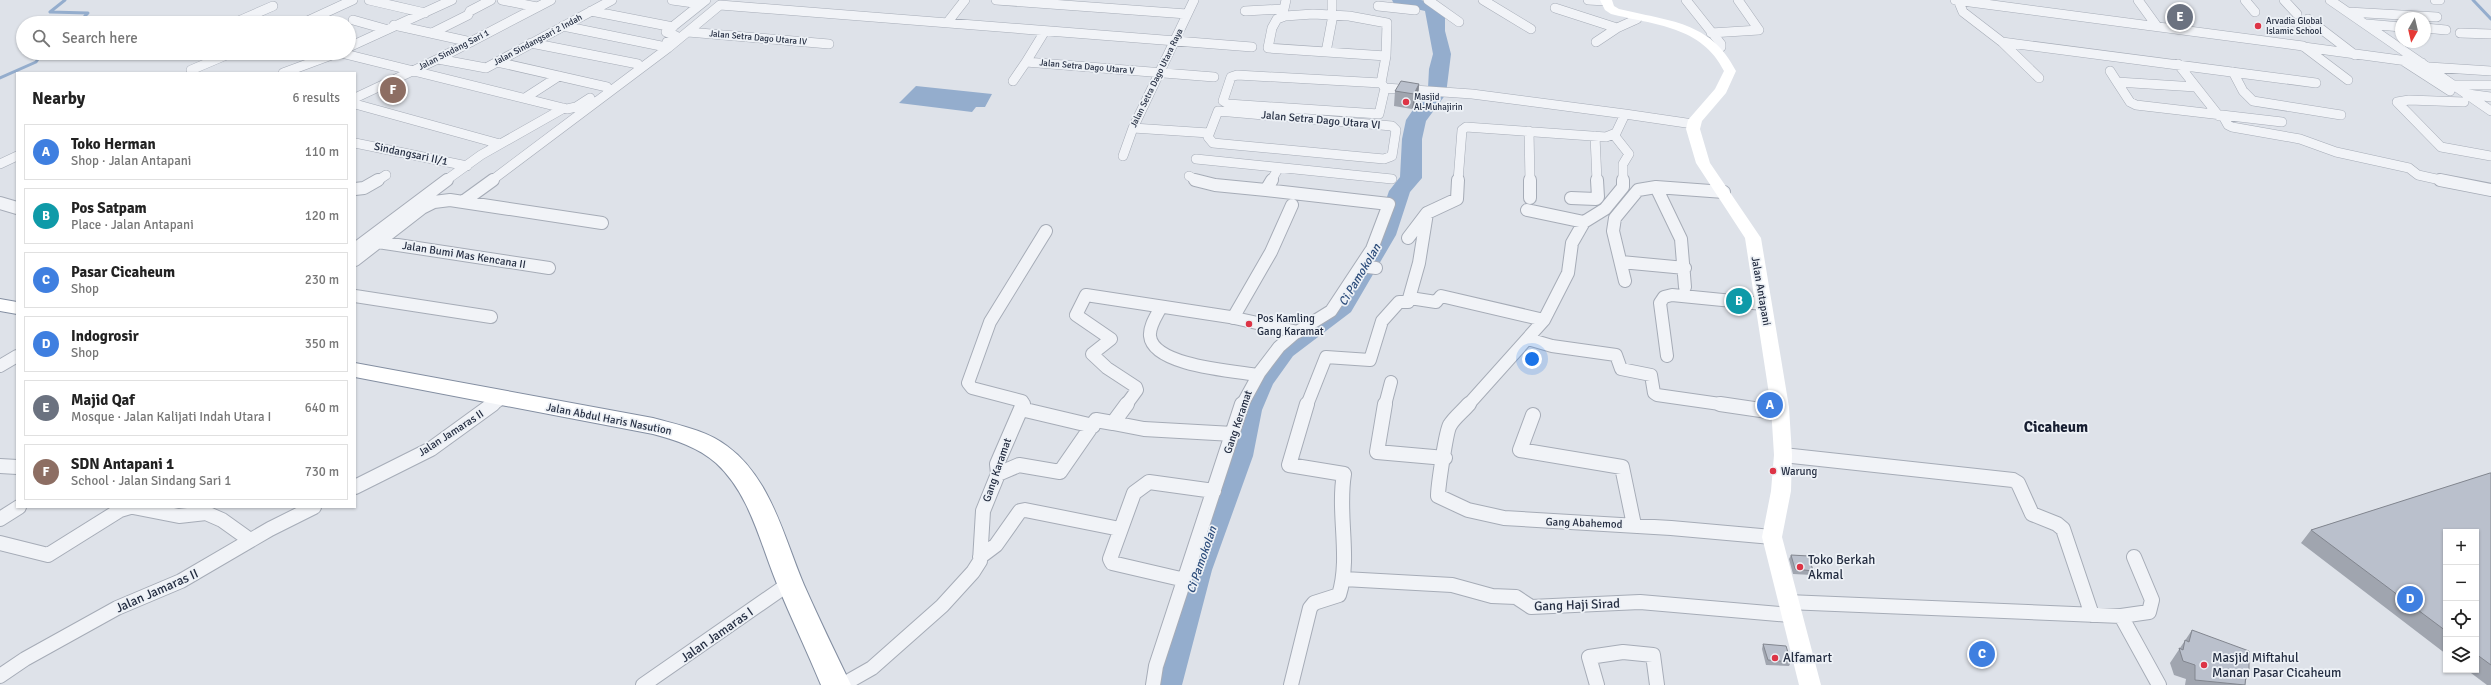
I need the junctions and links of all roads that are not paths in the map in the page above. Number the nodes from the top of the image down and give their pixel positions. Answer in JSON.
{"nodes":[{"id":1,"x":353,"y":0,"type":"edge"},
{"id":2,"x":369,"y":0,"type":"edge"},
{"id":3,"x":452,"y":0,"type":"edge"},
{"id":4,"x":491,"y":0,"type":"edge"},
{"id":5,"x":502,"y":0,"type":"edge"},
{"id":6,"x":551,"y":0,"type":"edge"},
{"id":7,"x":612,"y":0,"type":"edge"},
{"id":8,"x":672,"y":0,"type":"edge"},
{"id":9,"x":965,"y":0,"type":"edge"},
{"id":10,"x":996,"y":0,"type":"edge"},
{"id":11,"x":1194,"y":0,"type":"edge"},
{"id":12,"x":1286,"y":0,"type":"edge"},
{"id":13,"x":1428,"y":0,"type":"edge"},
{"id":14,"x":1483,"y":0,"type":"edge"},
{"id":15,"x":1588,"y":0,"type":"edge"},
{"id":16,"x":1606,"y":0,"type":"edge"},
{"id":17,"x":1686,"y":0,"type":"edge"},
{"id":18,"x":1738,"y":0,"type":"edge"},
{"id":19,"x":1955,"y":0,"type":"edge"},
{"id":20,"x":1958,"y":0,"type":"edge"},
{"id":21,"x":2138,"y":0,"type":"edge"},
{"id":22,"x":2245,"y":0,"type":"edge"},
{"id":23,"x":2284,"y":0,"type":"edge"},
{"id":24,"x":2330,"y":0,"type":"edge"},
{"id":25,"x":2435,"y":0,"type":"edge"},
{"id":26,"x":2440,"y":0,"type":"edge"},
{"id":27,"x":384,"y":1,"type":"edge"},
{"id":28,"x":703,"y":2,"type":"edge"},
{"id":29,"x":273,"y":6,"type":"dead end"},
{"id":30,"x":537,"y":7,"type":"junction"},
{"id":31,"x":1377,"y":7,"type":"edge"},
{"id":32,"x":1332,"y":8,"type":"edge"},
{"id":33,"x":1556,"y":8,"type":"dead end"},
{"id":34,"x":1415,"y":10,"type":"dead end"},
{"id":35,"x":591,"y":11,"type":"junction"},
{"id":36,"x":1244,"y":11,"type":"dead end"},
{"id":37,"x":2255,"y":12,"type":"dead end"},
{"id":38,"x":2347,"y":12,"type":"junction"},
{"id":39,"x":424,"y":13,"type":"junction"},
{"id":40,"x":1187,"y":14,"type":"junction"},
{"id":41,"x":2297,"y":14,"type":"dead end"},
{"id":42,"x":250,"y":16,"type":"edge"},
{"id":43,"x":318,"y":16,"type":"edge"},
{"id":44,"x":2437,"y":17,"type":"dead end"},
{"id":45,"x":1637,"y":18,"type":"junction"},
{"id":46,"x":2308,"y":19,"type":"dead end"},
{"id":47,"x":356,"y":21,"type":"edge"},
{"id":48,"x":1460,"y":22,"type":"dead end"},
{"id":49,"x":947,"y":23,"type":"junction"},
{"id":50,"x":2366,"y":24,"type":"junction"},
{"id":51,"x":394,"y":25,"type":"junction"},
{"id":52,"x":2156,"y":25,"type":"junction"},
{"id":53,"x":563,"y":26,"type":"junction"},
{"id":54,"x":2395,"y":26,"type":"edge"},
{"id":55,"x":673,"y":27,"type":"junction"},
{"id":56,"x":1617,"y":28,"type":"junction"},
{"id":57,"x":385,"y":29,"type":"junction"},
{"id":58,"x":1531,"y":29,"type":"dead end"},
{"id":59,"x":2431,"y":29,"type":"edge"},
{"id":60,"x":2446,"y":30,"type":"dead end"},
{"id":61,"x":1045,"y":31,"type":"junction"},
{"id":62,"x":688,"y":32,"type":"junction"},
{"id":63,"x":432,"y":33,"type":"junction"},
{"id":64,"x":2460,"y":33,"type":"dead end"},
{"id":65,"x":1711,"y":34,"type":"junction"},
{"id":66,"x":2491,"y":34,"type":"edge"},
{"id":67,"x":471,"y":42,"type":"junction"},
{"id":68,"x":1174,"y":42,"type":"junction"},
{"id":69,"x":1596,"y":42,"type":"dead end"},
{"id":70,"x":2002,"y":42,"type":"junction"},
{"id":71,"x":532,"y":43,"type":"junction"},
{"id":72,"x":356,"y":44,"type":"edge"},
{"id":73,"x":829,"y":44,"type":"dead end"},
{"id":74,"x":661,"y":46,"type":"junction"},
{"id":75,"x":2303,"y":46,"type":"junction"},
{"id":76,"x":1252,"y":47,"type":"dead end"},
{"id":77,"x":1716,"y":49,"type":"junction"},
{"id":78,"x":1326,"y":52,"type":"junction"},
{"id":79,"x":2356,"y":55,"type":"junction"},
{"id":80,"x":1386,"y":56,"type":"junction"},
{"id":81,"x":356,"y":57,"type":"edge"},
{"id":82,"x":438,"y":59,"type":"junction"},
{"id":83,"x":214,"y":60,"type":"edge"},
{"id":84,"x":318,"y":60,"type":"edge"},
{"id":85,"x":497,"y":62,"type":"junction"},
{"id":86,"x":1026,"y":62,"type":"junction"},
{"id":87,"x":2405,"y":62,"type":"junction"},
{"id":88,"x":638,"y":64,"type":"junction"},
{"id":89,"x":2178,"y":64,"type":"junction"},
{"id":90,"x":2426,"y":65,"type":"junction"},
{"id":91,"x":190,"y":70,"type":"dead end"},
{"id":92,"x":2491,"y":70,"type":"edge"},
{"id":93,"x":2110,"y":71,"type":"dead end"},
{"id":94,"x":286,"y":72,"type":"edge"},
{"id":95,"x":411,"y":72,"type":"junction"},
{"id":96,"x":2233,"y":72,"type":"junction"},
{"id":97,"x":1160,"y":73,"type":"junction"},
{"id":98,"x":559,"y":76,"type":"junction"},
{"id":99,"x":1214,"y":77,"type":"dead end"},
{"id":100,"x":2039,"y":78,"type":"dead end"},
{"id":101,"x":2348,"y":80,"type":"dead end"},
{"id":102,"x":1013,"y":81,"type":"dead end"},
{"id":103,"x":2117,"y":82,"type":"junction"},
{"id":104,"x":2316,"y":83,"type":"dead end"},
{"id":105,"x":1383,"y":85,"type":"junction"},
{"id":106,"x":2454,"y":85,"type":"junction"},
{"id":107,"x":2491,"y":85,"type":"edge"},
{"id":108,"x":607,"y":87,"type":"junction"},
{"id":109,"x":2196,"y":87,"type":"junction"},
{"id":110,"x":2491,"y":97,"type":"edge"},
{"id":111,"x":356,"y":98,"type":"edge"},
{"id":112,"x":525,"y":98,"type":"junction"},
{"id":113,"x":2465,"y":98,"type":"junction"},
{"id":114,"x":356,"y":104,"type":"edge"},
{"id":115,"x":564,"y":108,"type":"junction"},
{"id":116,"x":2489,"y":108,"type":"edge"},
{"id":117,"x":2341,"y":115,"type":"dead end"},
{"id":118,"x":1625,"y":116,"type":"junction"},
{"id":119,"x":2221,"y":116,"type":"junction"},
{"id":120,"x":2491,"y":118,"type":"edge"},
{"id":121,"x":2282,"y":122,"type":"dead end"},
{"id":122,"x":1693,"y":126,"type":"junction"},
{"id":123,"x":1133,"y":128,"type":"junction"},
{"id":124,"x":1529,"y":130,"type":"junction"},
{"id":125,"x":1209,"y":133,"type":"junction"},
{"id":126,"x":1614,"y":135,"type":"junction"},
{"id":127,"x":1595,"y":136,"type":"junction"},
{"id":128,"x":356,"y":143,"type":"edge"},
{"id":129,"x":500,"y":144,"type":"junction"},
{"id":130,"x":16,"y":156,"type":"edge"},
{"id":131,"x":1123,"y":156,"type":"dead end"},
{"id":132,"x":2491,"y":156,"type":"edge"},
{"id":133,"x":1196,"y":159,"type":"dead end"},
{"id":134,"x":0,"y":164,"type":"edge"},
{"id":135,"x":466,"y":166,"type":"junction"},
{"id":136,"x":1278,"y":169,"type":"junction"},
{"id":137,"x":386,"y":175,"type":"dead end"},
{"id":138,"x":1188,"y":176,"type":"dead end"},
{"id":139,"x":1392,"y":179,"type":"dead end"},
{"id":140,"x":1656,"y":187,"type":"junction"},
{"id":141,"x":356,"y":189,"type":"edge"},
{"id":142,"x":1266,"y":190,"type":"junction"},
{"id":143,"x":2491,"y":190,"type":"edge"},
{"id":144,"x":1724,"y":192,"type":"junction"},
{"id":145,"x":1530,"y":198,"type":"dead end"},
{"id":146,"x":1571,"y":198,"type":"dead end"},
{"id":147,"x":464,"y":201,"type":"junction"},
{"id":148,"x":0,"y":203,"type":"edge"},
{"id":149,"x":1292,"y":206,"type":"dead end"},
{"id":150,"x":16,"y":208,"type":"edge"},
{"id":151,"x":1527,"y":210,"type":"dead end"},
{"id":152,"x":1427,"y":213,"type":"junction"},
{"id":153,"x":1584,"y":222,"type":"junction"},
{"id":154,"x":602,"y":223,"type":"dead end"},
{"id":155,"x":1046,"y":231,"type":"dead end"},
{"id":156,"x":356,"y":237,"type":"edge"},
{"id":157,"x":1408,"y":238,"type":"dead end"},
{"id":158,"x":373,"y":240,"type":"junction"},
{"id":159,"x":356,"y":248,"type":"edge"},
{"id":160,"x":356,"y":259,"type":"edge"},
{"id":161,"x":1621,"y":262,"type":"junction"},
{"id":162,"x":549,"y":268,"type":"dead end"},
{"id":163,"x":1685,"y":268,"type":"junction"},
{"id":164,"x":1625,"y":281,"type":"dead end"},
{"id":165,"x":1685,"y":287,"type":"dead end"},
{"id":166,"x":356,"y":296,"type":"edge"},
{"id":167,"x":1410,"y":298,"type":"junction"},
{"id":168,"x":1763,"y":304,"type":"junction"},
{"id":169,"x":0,"y":305,"type":"edge"},
{"id":170,"x":1162,"y":307,"type":"junction"},
{"id":171,"x":16,"y":308,"type":"edge"},
{"id":172,"x":492,"y":317,"type":"dead end"},
{"id":173,"x":1233,"y":318,"type":"junction"},
{"id":174,"x":1544,"y":320,"type":"junction"},
{"id":175,"x":1298,"y":332,"type":"junction"},
{"id":176,"x":1528,"y":339,"type":"junction"},
{"id":177,"x":1667,"y":356,"type":"dead end"},
{"id":178,"x":16,"y":357,"type":"edge"},
{"id":179,"x":0,"y":366,"type":"edge"},
{"id":180,"x":356,"y":370,"type":"edge"},
{"id":181,"x":1258,"y":375,"type":"junction"},
{"id":182,"x":1391,"y":382,"type":"dead end"},
{"id":183,"x":502,"y":398,"type":"junction"},
{"id":184,"x":1021,"y":409,"type":"junction"},
{"id":185,"x":1781,"y":413,"type":"junction"},
{"id":186,"x":1533,"y":415,"type":"dead end"},
{"id":187,"x":1113,"y":423,"type":"junction"},
{"id":188,"x":1092,"y":426,"type":"junction"},
{"id":189,"x":1234,"y":434,"type":"junction"},
{"id":190,"x":1783,"y":455,"type":"junction"},
{"id":191,"x":1445,"y":458,"type":"junction"},
{"id":192,"x":0,"y":466,"type":"edge"},
{"id":193,"x":16,"y":467,"type":"edge"},
{"id":194,"x":998,"y":474,"type":"junction"},
{"id":195,"x":356,"y":486,"type":"edge"},
{"id":196,"x":1214,"y":491,"type":"junction"},
{"id":197,"x":17,"y":508,"type":"edge"},
{"id":198,"x":127,"y":508,"type":"edge"},
{"id":199,"x":138,"y":508,"type":"edge"},
{"id":200,"x":312,"y":508,"type":"edge"},
{"id":201,"x":0,"y":519,"type":"edge"},
{"id":202,"x":1634,"y":525,"type":"junction"},
{"id":203,"x":1120,"y":529,"type":"junction"},
{"id":204,"x":1772,"y":537,"type":"junction"},
{"id":205,"x":250,"y":540,"type":"junction"},
{"id":206,"x":0,"y":543,"type":"edge"},
{"id":207,"x":980,"y":557,"type":"junction"},
{"id":208,"x":2134,"y":557,"type":"dead end"},
{"id":209,"x":1344,"y":579,"type":"junction"},
{"id":210,"x":1185,"y":580,"type":"junction"},
{"id":211,"x":790,"y":583,"type":"junction"},
{"id":212,"x":1789,"y":608,"type":"junction"},
{"id":213,"x":2092,"y":615,"type":"junction"},
{"id":214,"x":2121,"y":616,"type":"junction"},
{"id":215,"x":0,"y":676,"type":"edge"},
{"id":216,"x":642,"y":685,"type":"edge"},
{"id":217,"x":836,"y":685,"type":"edge"},
{"id":218,"x":842,"y":685,"type":"edge"},
{"id":219,"x":1153,"y":685,"type":"edge"},
{"id":220,"x":1291,"y":685,"type":"edge"},
{"id":221,"x":1597,"y":685,"type":"edge"},
{"id":222,"x":1657,"y":685,"type":"edge"},
{"id":223,"x":1810,"y":685,"type":"edge"},
{"id":224,"x":2159,"y":685,"type":"edge"}],
"edges":[{"from":1,"to":43,"type":"street"},
{"from":2,"to":27,"type":"street"},
{"from":3,"to":39,"type":"street"},
{"from":4,"to":63,"type":"street"},
{"from":5,"to":30,"type":"street"},
{"from":6,"to":30,"type":"street","name":"Jalan Sindang Sari 1"},
{"from":7,"to":35,"type":"street","name":"Jalan Sindangsari 2 Indah"},
{"from":8,"to":28,"type":"street"},
{"from":9,"to":49,"type":"street"},
{"from":10,"to":40,"type":"street"},
{"from":11,"to":40,"type":"street","name":"Jalan Setra Dago Utara Raya"},
{"from":12,"to":36,"type":"street"},
{"from":13,"to":48,"type":"street"},
{"from":14,"to":58,"type":"street"},
{"from":15,"to":16,"type":"street"},
{"from":16,"to":45,"type":"street"},
{"from":17,"to":65,"type":"street"},
{"from":18,"to":65,"type":"street"},
{"from":19,"to":20,"type":"street"},
{"from":20,"to":52,"type":"street"},
{"from":20,"to":70,"type":"street"},
{"from":21,"to":52,"type":"street"},
{"from":22,"to":37,"type":"street"},
{"from":23,"to":41,"type":"street"},
{"from":24,"to":38,"type":"street"},
{"from":25,"to":26,"type":"street"},
{"from":27,"to":39,"type":"street"},
{"from":28,"to":55,"type":"street"},
{"from":29,"to":42,"type":"street"},
{"from":30,"to":67,"type":"street","name":"Jalan Sindang Sari 1"},
{"from":31,"to":34,"type":"street"},
{"from":32,"to":78,"type":"street"},
{"from":32,"to":78,"type":"street"},
{"from":32,"to":80,"type":"street"},
{"from":33,"to":56,"type":"street"},
{"from":35,"to":53,"type":"street","name":"Jalan Sindangsari 2 Indah"},
{"from":35,"to":55,"type":"street"},
{"from":38,"to":44,"type":"street"},
{"from":38,"to":50,"type":"street"},
{"from":39,"to":51,"type":"street"},
{"from":40,"to":68,"type":"street","name":"Jalan Setra Dago Utara Raya"},
{"from":45,"to":56,"type":"street"},
{"from":45,"to":77,"type":"street"},
{"from":46,"to":79,"type":"street"},
{"from":47,"to":57,"type":"street"},
{"from":49,"to":61,"type":"street"},
{"from":49,"to":62,"type":"street"},
{"from":50,"to":54,"type":"street"},
{"from":50,"to":90,"type":"street"},
{"from":51,"to":57,"type":"street"},
{"from":51,"to":63,"type":"street"},
{"from":52,"to":75,"type":"street"},
{"from":53,"to":71,"type":"street","name":"Jalan Sindangsari 2 Indah"},
{"from":53,"to":74,"type":"street"},
{"from":55,"to":74,"type":"street"},
{"from":56,"to":69,"type":"street"},
{"from":57,"to":72,"type":"street"},
{"from":59,"to":60,"type":"street"},
{"from":61,"to":68,"type":"street"},
{"from":61,"to":86,"type":"street","name":"Jalan Setra Dago Utara V"},
{"from":62,"to":73,"type":"street","name":"Jalan Setra Dago Utara IV"},
{"from":62,"to":147,"type":"street"},
{"from":63,"to":67,"type":"street"},
{"from":64,"to":66,"type":"street"},
{"from":65,"to":77,"type":"street"},
{"from":67,"to":82,"type":"street","name":"Jalan Sindang Sari 1"},
{"from":68,"to":76,"type":"street"},
{"from":68,"to":97,"type":"street","name":"Jalan Setra Dago Utara Raya"},
{"from":70,"to":89,"type":"street"},
{"from":70,"to":100,"type":"street"},
{"from":71,"to":85,"type":"street","name":"Jalan Sindangsari 2 Indah"},
{"from":71,"to":88,"type":"street"},
{"from":74,"to":88,"type":"street"},
{"from":75,"to":79,"type":"street"},
{"from":75,"to":101,"type":"street"},
{"from":77,"to":122,"type":"street"},
{"from":78,"to":80,"type":"street"},
{"from":79,"to":87,"type":"street"},
{"from":80,"to":105,"type":"street"},
{"from":81,"to":95,"type":"street"},
{"from":82,"to":85,"type":"street","name":"Jalan Sindangsari 2 Indah"},
{"from":82,"to":95,"type":"street","name":"Jalan Sindang Sari 1"},
{"from":83,"to":91,"type":"street"},
{"from":84,"to":94,"type":"street"},
{"from":85,"to":98,"type":"street"},
{"from":86,"to":97,"type":"street","name":"Jalan Setra Dago Utara V"},
{"from":86,"to":102,"type":"street"},
{"from":87,"to":90,"type":"street"},
{"from":87,"to":113,"type":"street"},
{"from":88,"to":108,"type":"street"},
{"from":89,"to":96,"type":"street"},
{"from":89,"to":109,"type":"street"},
{"from":90,"to":92,"type":"street"},
{"from":90,"to":106,"type":"street"},
{"from":93,"to":103,"type":"street"},
{"from":95,"to":111,"type":"street","name":"Jalan Sindang Sari 1"},
{"from":95,"to":112,"type":"street"},
{"from":96,"to":104,"type":"street"},
{"from":96,"to":117,"type":"street"},
{"from":97,"to":99,"type":"street","name":"Jalan Setra Dago Utara V"},
{"from":97,"to":123,"type":"street","name":"Jalan Setra Dago Utara Raya"},
{"from":98,"to":108,"type":"street"},
{"from":98,"to":112,"type":"street"},
{"from":103,"to":109,"type":"street"},
{"from":103,"to":119,"type":"street"},
{"from":105,"to":105,"type":"street"},
{"from":105,"to":118,"type":"street"},
{"from":106,"to":107,"type":"street"},
{"from":106,"to":113,"type":"street"},
{"from":108,"to":115,"type":"street"},
{"from":109,"to":119,"type":"street"},
{"from":110,"to":113,"type":"street"},
{"from":112,"to":115,"type":"street"},
{"from":113,"to":116,"type":"street"},
{"from":113,"to":120,"type":"street"},
{"from":113,"to":132,"type":"street"},
{"from":114,"to":129,"type":"street"},
{"from":115,"to":129,"type":"street"},
{"from":118,"to":122,"type":"street"},
{"from":118,"to":126,"type":"street"},
{"from":119,"to":121,"type":"street"},
{"from":119,"to":143,"type":"street"},
{"from":122,"to":144,"type":"street","name":"Jalan Antapani"},
{"from":123,"to":125,"type":"street"},
{"from":123,"to":131,"type":"street","name":"Jalan Setra Dago Utara Raya"},
{"from":124,"to":127,"type":"street"},
{"from":124,"to":145,"type":"street"},
{"from":124,"to":152,"type":"street"},
{"from":125,"to":125,"type":"street","name":"Jalan Setra Dago Utara VI"},
{"from":126,"to":127,"type":"street"},
{"from":126,"to":153,"type":"street"},
{"from":127,"to":146,"type":"street"},
{"from":128,"to":135,"type":"street","name":"Sindangsari II/1"},
{"from":129,"to":135,"type":"street"},
{"from":130,"to":134,"type":"street"},
{"from":133,"to":136,"type":"street"},
{"from":135,"to":158,"type":"street"},
{"from":136,"to":139,"type":"street"},
{"from":136,"to":142,"type":"street"},
{"from":137,"to":141,"type":"street"},
{"from":138,"to":142,"type":"street"},
{"from":140,"to":144,"type":"street"},
{"from":140,"to":161,"type":"street"},
{"from":140,"to":163,"type":"street"},
{"from":142,"to":175,"type":"street","name":"Gang Keramat"},
{"from":144,"to":168,"type":"street","name":"Jalan Antapani"},
{"from":147,"to":154,"type":"street"},
{"from":147,"to":158,"type":"street"},
{"from":148,"to":150,"type":"street"},
{"from":149,"to":173,"type":"street"},
{"from":151,"to":153,"type":"street"},
{"from":152,"to":157,"type":"street"},
{"from":152,"to":167,"type":"street"},
{"from":153,"to":174,"type":"street"},
{"from":155,"to":184,"type":"street"},
{"from":156,"to":158,"type":"street","name":"Jalan Bumi Mas Kencana II"},
{"from":158,"to":159,"type":"street"},
{"from":158,"to":160,"type":"street"},
{"from":158,"to":162,"type":"street","name":"Jalan Bumi Mas Kencana II"},
{"from":161,"to":163,"type":"street"},
{"from":161,"to":164,"type":"street"},
{"from":163,"to":165,"type":"street"},
{"from":166,"to":172,"type":"street"},
{"from":167,"to":174,"type":"street"},
{"from":167,"to":209,"type":"street"},
{"from":168,"to":177,"type":"street"},
{"from":168,"to":185,"type":"street","name":"Jalan Antapani"},
{"from":169,"to":171,"type":"highway"},
{"from":170,"to":173,"type":"street"},
{"from":170,"to":181,"type":"street"},
{"from":170,"to":187,"type":"street"},
{"from":173,"to":175,"type":"street"},
{"from":174,"to":176,"type":"street"},
{"from":175,"to":181,"type":"street","name":"Gang Keramat"},
{"from":176,"to":185,"type":"street"},
{"from":176,"to":191,"type":"street"},
{"from":178,"to":179,"type":"street"},
{"from":180,"to":183,"type":"highway","name":"Jalan Abdul Haris Nasution"},
{"from":181,"to":189,"type":"street","name":"Gang Keramat"},
{"from":182,"to":191,"type":"street"},
{"from":183,"to":195,"type":"street","name":"Jalan Jamaras II"},
{"from":183,"to":211,"type":"highway","name":"Jalan Abdul Haris Nasution"},
{"from":184,"to":188,"type":"street"},
{"from":184,"to":194,"type":"street","name":"Gang Karamat"},
{"from":185,"to":190,"type":"street","name":"Jalan Antapani"},
{"from":186,"to":202,"type":"street"},
{"from":187,"to":188,"type":"street"},
{"from":187,"to":189,"type":"street"},
{"from":188,"to":194,"type":"street"},
{"from":189,"to":196,"type":"street","name":"Gang Keramat"},
{"from":190,"to":204,"type":"street","name":"Jalan Antapani"},
{"from":190,"to":213,"type":"street"},
{"from":191,"to":202,"type":"street","name":"Gang Abahemod"},
{"from":192,"to":193,"type":"street"},
{"from":194,"to":207,"type":"street","name":"Gang Karamat"},
{"from":196,"to":203,"type":"street"},
{"from":196,"to":210,"type":"street","name":"Gang Keramat"},
{"from":197,"to":201,"type":"street"},
{"from":198,"to":206,"type":"street"},
{"from":199,"to":205,"type":"street"},
{"from":200,"to":205,"type":"street","name":"Jalan Jamaras II"},
{"from":202,"to":204,"type":"street","name":"Gang Abahemod"},
{"from":203,"to":207,"type":"street"},
{"from":203,"to":210,"type":"street"},
{"from":204,"to":212,"type":"street","name":"Jalan Antapani"},
{"from":205,"to":215,"type":"street","name":"Jalan Jamaras II"},
{"from":207,"to":218,"type":"street","name":"Gang Karamat"},
{"from":208,"to":214,"type":"street","name":"Gang Haji Sirad"},
{"from":209,"to":212,"type":"street","name":"Gang Haji Sirad"},
{"from":209,"to":220,"type":"street"},
{"from":210,"to":219,"type":"street","name":"Gang Keramat"},
{"from":211,"to":216,"type":"street","name":"Jalan Jamaras I"},
{"from":211,"to":217,"type":"highway","name":"Jalan Abdul Haris Nasution"},
{"from":212,"to":213,"type":"street","name":"Gang Haji Sirad"},
{"from":212,"to":223,"type":"street","name":"Jalan Antapani"},
{"from":213,"to":214,"type":"street","name":"Gang Haji Sirad"},
{"from":214,"to":224,"type":"street"},
{"from":221,"to":222,"type":"street"}]}
